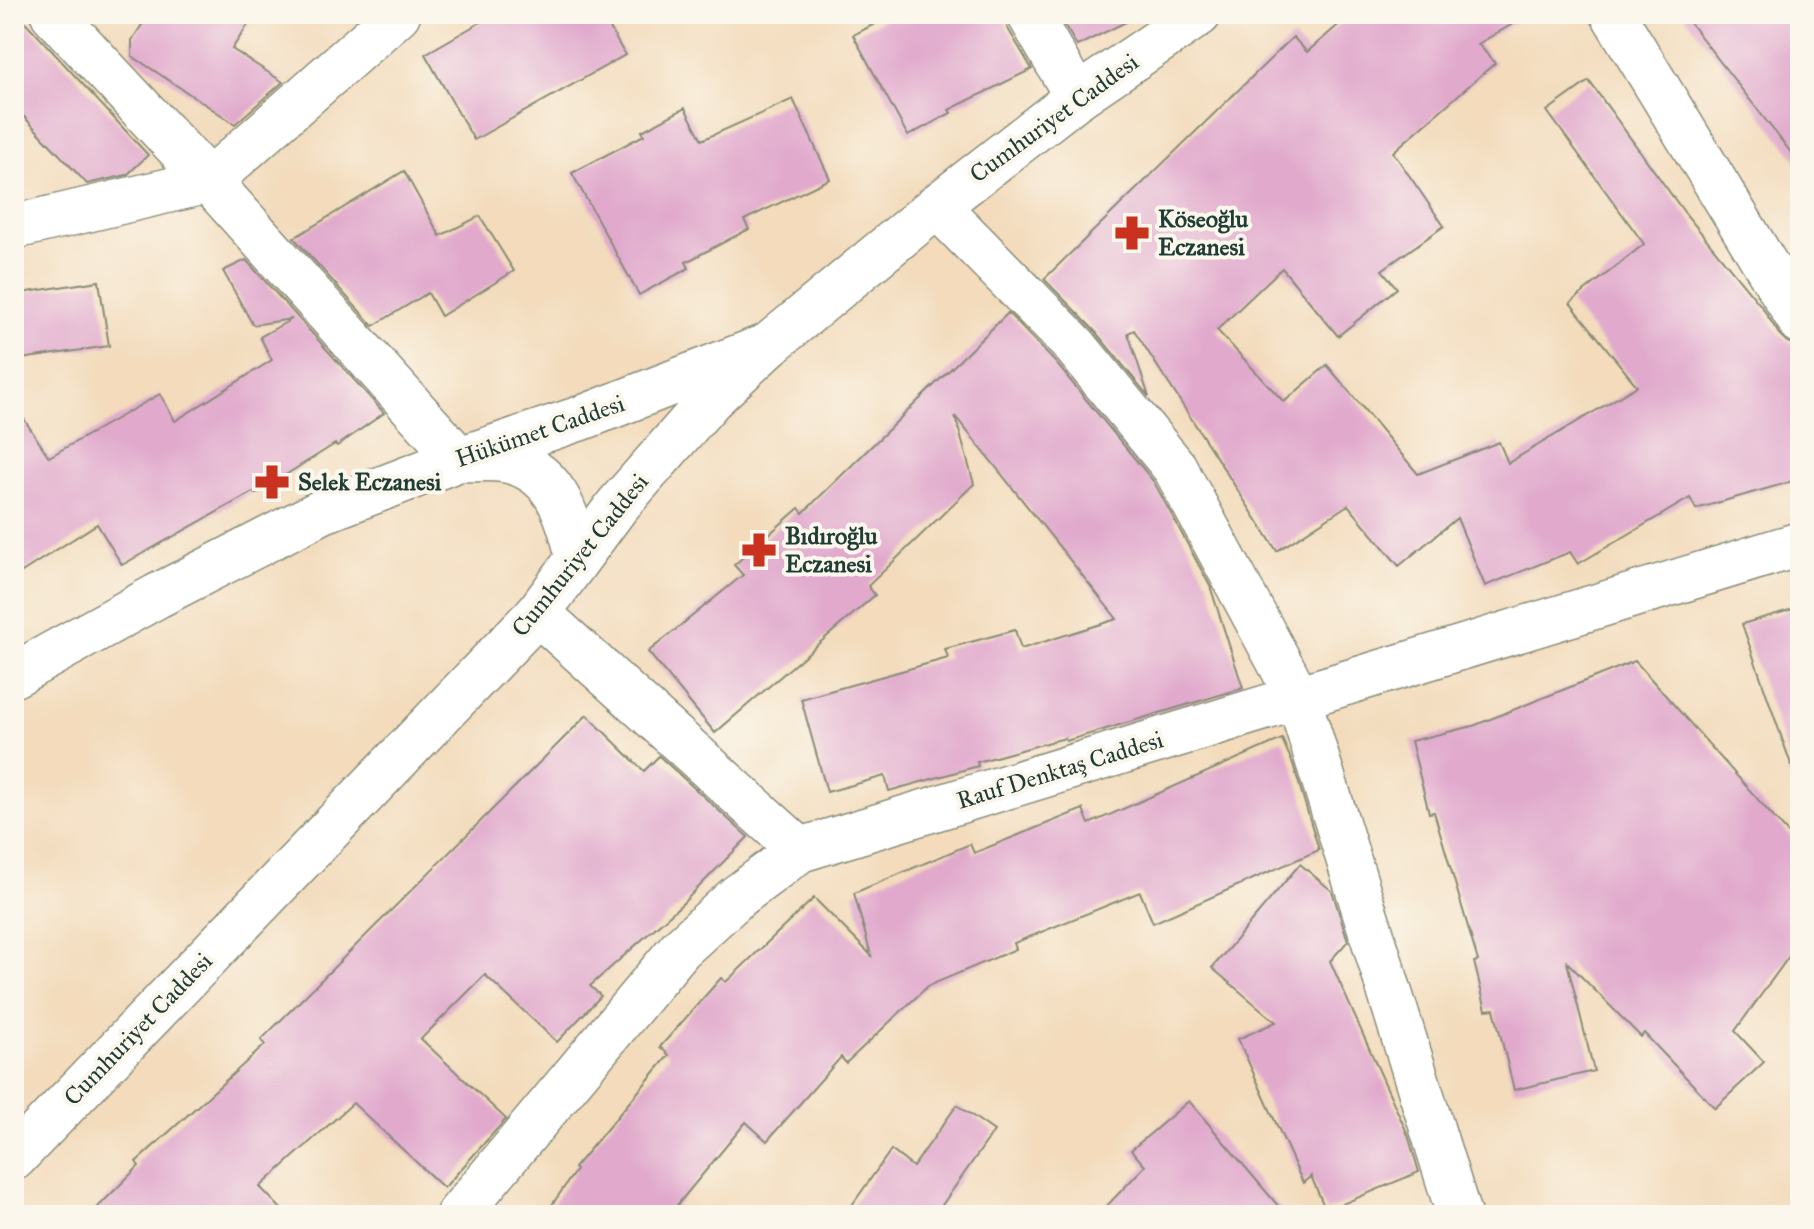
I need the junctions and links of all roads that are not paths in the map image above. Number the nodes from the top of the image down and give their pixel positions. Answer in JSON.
{"nodes":[{"id":1,"x":53,"y":14,"type":"edge"},
{"id":2,"x":398,"y":14,"type":"edge"},
{"id":3,"x":1029,"y":14,"type":"edge"},
{"id":4,"x":1199,"y":14,"type":"edge"},
{"id":5,"x":1613,"y":14,"type":"edge"},
{"id":6,"x":1077,"y":97,"type":"junction"},
{"id":7,"x":209,"y":181,"type":"junction"},
{"id":8,"x":937,"y":206,"type":"junction"},
{"id":9,"x":14,"y":227,"type":"edge"},
{"id":10,"x":1800,"y":321,"type":"edge"},
{"id":11,"x":770,"y":344,"type":"junction"},
{"id":12,"x":459,"y":459,"type":"junction"},
{"id":13,"x":1800,"y":544,"type":"edge"},
{"id":14,"x":578,"y":557,"type":"junction"},
{"id":15,"x":538,"y":613,"type":"junction"},
{"id":16,"x":14,"y":675,"type":"edge"},
{"id":17,"x":1298,"y":697,"type":"junction"},
{"id":18,"x":800,"y":850,"type":"junction"},
{"id":19,"x":14,"y":1158,"type":"edge"},
{"id":20,"x":458,"y":1215,"type":"edge"},
{"id":21,"x":1459,"y":1215,"type":"edge"}],
"edges":[{"from":1,"to":7,"type":"street"},
{"from":2,"to":7,"type":"street"},
{"from":3,"to":6,"type":"street"},
{"from":4,"to":6,"type":"street","name":"Cumhuriyet Caddesi"},
{"from":5,"to":10,"type":"street"},
{"from":6,"to":8,"type":"street","name":"Cumhuriyet Caddesi"},
{"from":7,"to":9,"type":"street"},
{"from":7,"to":12,"type":"street"},
{"from":8,"to":11,"type":"street","name":"Cumhuriyet Caddesi"},
{"from":8,"to":17,"type":"street"},
{"from":11,"to":12,"type":"street","name":"Hükümet Caddesi"},
{"from":11,"to":14,"type":"street","name":"Cumhuriyet Caddesi"},
{"from":12,"to":14,"type":"street"},
{"from":12,"to":16,"type":"street","name":"Hükümet Caddesi"},
{"from":13,"to":17,"type":"street","name":"Rauf Denktaş Caddesi"},
{"from":14,"to":15,"type":"street","name":"Cumhuriyet Caddesi"},
{"from":15,"to":18,"type":"street"},
{"from":15,"to":19,"type":"street","name":"Cumhuriyet Caddesi"},
{"from":17,"to":18,"type":"street","name":"Rauf Denktaş Caddesi"},
{"from":17,"to":21,"type":"street"},
{"from":18,"to":20,"type":"street","name":"Rauf Denktaş Caddesi"}]}
